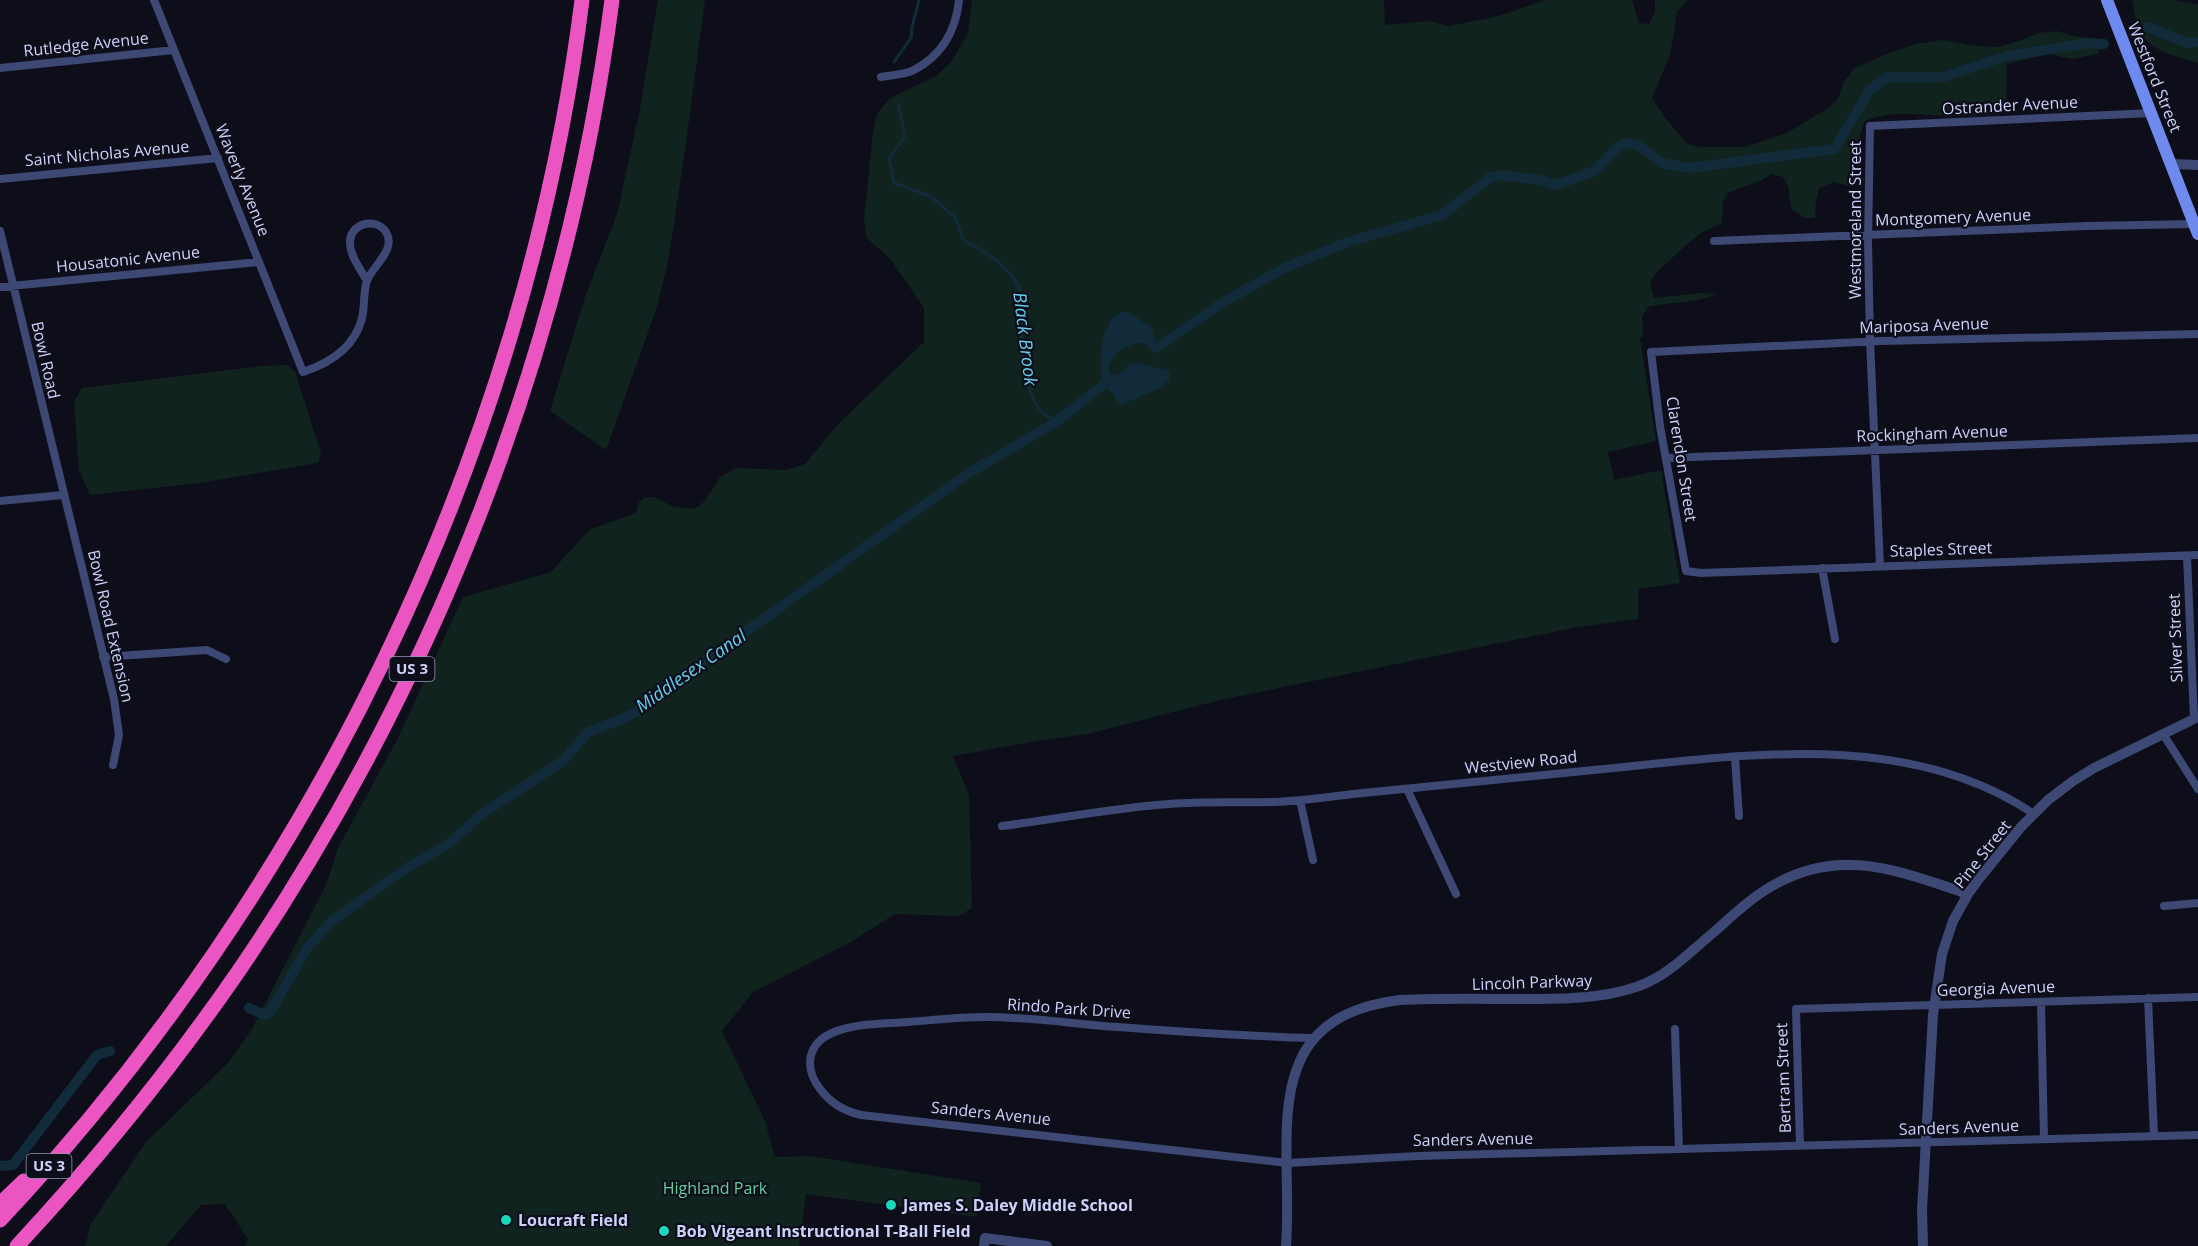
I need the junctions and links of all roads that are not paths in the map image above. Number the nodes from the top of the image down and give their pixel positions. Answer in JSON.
{"nodes":[{"id":1,"x":154,"y":0,"type":"edge"},
{"id":2,"x":582,"y":0,"type":"edge"},
{"id":3,"x":612,"y":0,"type":"edge"},
{"id":4,"x":958,"y":0,"type":"edge"},
{"id":5,"x":2107,"y":0,"type":"edge"},
{"id":6,"x":174,"y":50,"type":"junction"},
{"id":7,"x":0,"y":68,"type":"edge"},
{"id":8,"x":881,"y":77,"type":"dead end"},
{"id":9,"x":2152,"y":113,"type":"junction"},
{"id":10,"x":1870,"y":126,"type":"joint"},
{"id":11,"x":218,"y":158,"type":"junction"},
{"id":12,"x":2172,"y":164,"type":"junction"},
{"id":13,"x":2198,"y":165,"type":"edge"},
{"id":14,"x":0,"y":179,"type":"edge"},
{"id":15,"x":2196,"y":229,"type":"edge"},
{"id":16,"x":0,"y":231,"type":"edge"},
{"id":17,"x":1868,"y":235,"type":"junction"},
{"id":18,"x":1714,"y":241,"type":"dead end"},
{"id":19,"x":259,"y":262,"type":"junction"},
{"id":20,"x":367,"y":281,"type":"junction"},
{"id":21,"x":13,"y":286,"type":"junction"},
{"id":22,"x":0,"y":287,"type":"edge"},
{"id":23,"x":2198,"y":334,"type":"edge"},
{"id":24,"x":1870,"y":341,"type":"junction"},
{"id":25,"x":1651,"y":352,"type":"joint"},
{"id":26,"x":2198,"y":438,"type":"edge"},
{"id":27,"x":1874,"y":450,"type":"junction"},
{"id":28,"x":1667,"y":458,"type":"junction"},
{"id":29,"x":63,"y":495,"type":"junction"},
{"id":30,"x":0,"y":501,"type":"edge"},
{"id":31,"x":2198,"y":555,"type":"edge"},
{"id":32,"x":2187,"y":556,"type":"junction"},
{"id":33,"x":1880,"y":566,"type":"junction"},
{"id":34,"x":1822,"y":568,"type":"junction"},
{"id":35,"x":1686,"y":571,"type":"joint"},
{"id":36,"x":1836,"y":639,"type":"dead end"},
{"id":37,"x":103,"y":657,"type":"junction"},
{"id":38,"x":226,"y":659,"type":"dead end"},
{"id":39,"x":2196,"y":718,"type":"edge"},
{"id":40,"x":2163,"y":734,"type":"junction"},
{"id":41,"x":1735,"y":758,"type":"junction"},
{"id":42,"x":113,"y":765,"type":"dead end"},
{"id":43,"x":1407,"y":789,"type":"junction"},
{"id":44,"x":2198,"y":789,"type":"edge"},
{"id":45,"x":1300,"y":800,"type":"junction"},
{"id":46,"x":2034,"y":814,"type":"junction"},
{"id":47,"x":1739,"y":816,"type":"dead end"},
{"id":48,"x":1002,"y":826,"type":"dead end"},
{"id":49,"x":1312,"y":860,"type":"dead end"},
{"id":50,"x":1456,"y":894,"type":"dead end"},
{"id":51,"x":1968,"y":894,"type":"junction"},
{"id":52,"x":2198,"y":903,"type":"edge"},
{"id":53,"x":2164,"y":906,"type":"dead end"},
{"id":54,"x":2198,"y":997,"type":"edge"},
{"id":55,"x":2148,"y":998,"type":"junction"},
{"id":56,"x":2041,"y":1002,"type":"junction"},
{"id":57,"x":1934,"y":1005,"type":"junction"},
{"id":58,"x":1796,"y":1010,"type":"joint"},
{"id":59,"x":1675,"y":1029,"type":"dead end"},
{"id":60,"x":825,"y":1037,"type":"joint"},
{"id":61,"x":1313,"y":1038,"type":"junction"},
{"id":62,"x":97,"y":1110,"type":"junction"},
{"id":63,"x":2198,"y":1135,"type":"edge"},
{"id":64,"x":2154,"y":1136,"type":"junction"},
{"id":65,"x":2044,"y":1139,"type":"junction"},
{"id":66,"x":1926,"y":1142,"type":"junction"},
{"id":67,"x":1800,"y":1146,"type":"junction"},
{"id":68,"x":1680,"y":1149,"type":"junction"},
{"id":69,"x":1287,"y":1163,"type":"junction"},
{"id":70,"x":0,"y":1204,"type":"edge"},
{"id":71,"x":0,"y":1220,"type":"edge"},
{"id":72,"x":984,"y":1242,"type":"edge"},
{"id":73,"x":17,"y":1246,"type":"edge"},
{"id":74,"x":1047,"y":1246,"type":"edge"},
{"id":75,"x":1286,"y":1246,"type":"edge"},
{"id":76,"x":1923,"y":1246,"type":"edge"}],
"edges":[{"from":1,"to":6,"type":"street","name":"Waverly Avenue"},
{"from":2,"to":62,"type":"highway","number":"US 3"},
{"from":3,"to":73,"type":"highway","number":"US 3"},
{"from":4,"to":8,"type":"street"},
{"from":5,"to":9,"type":"main road","name":"Westford Street"},
{"from":6,"to":7,"type":"street","name":"Rutledge Avenue"},
{"from":6,"to":11,"type":"street","name":"Waverly Avenue"},
{"from":9,"to":10,"type":"street","name":"Ostrander Avenue"},
{"from":9,"to":12,"type":"main road","name":"Westford Street"},
{"from":10,"to":17,"type":"street","name":"Westmoreland Street"},
{"from":11,"to":14,"type":"street","name":"Saint Nicholas Avenue"},
{"from":11,"to":19,"type":"street","name":"Waverly Avenue"},
{"from":12,"to":13,"type":"street"},
{"from":12,"to":15,"type":"main road","name":"Westford Street"},
{"from":15,"to":17,"type":"street","name":"Montgomery Avenue"},
{"from":16,"to":21,"type":"street","name":"Bowl Road"},
{"from":17,"to":18,"type":"street","name":"Montgomery Avenue"},
{"from":17,"to":24,"type":"street","name":"Westmoreland Street"},
{"from":19,"to":20,"type":"street","name":"Waverly Avenue"},
{"from":19,"to":21,"type":"street","name":"Housatonic Avenue"},
{"from":20,"to":20,"type":"street"},
{"from":21,"to":22,"type":"street","name":"Housatonic Avenue"},
{"from":21,"to":29,"type":"street","name":"Bowl Road"},
{"from":23,"to":24,"type":"street","name":"Mariposa Avenue"},
{"from":24,"to":25,"type":"street","name":"Mariposa Avenue"},
{"from":24,"to":27,"type":"street","name":"Westmoreland Street"},
{"from":25,"to":28,"type":"street","name":"Clarendon Street"},
{"from":26,"to":27,"type":"street","name":"Rockingham Avenue"},
{"from":27,"to":28,"type":"street","name":"Rockingham Avenue"},
{"from":27,"to":33,"type":"street","name":"Westmoreland Street"},
{"from":28,"to":35,"type":"street","name":"Clarendon Street"},
{"from":29,"to":30,"type":"street"},
{"from":29,"to":37,"type":"street","name":"Bowl Road Extension"},
{"from":31,"to":32,"type":"street","name":"Staples Street"},
{"from":32,"to":33,"type":"street","name":"Staples Street"},
{"from":32,"to":39,"type":"street","name":"Silver Street"},
{"from":33,"to":34,"type":"street","name":"Staples Street"},
{"from":34,"to":35,"type":"street","name":"Staples Street"},
{"from":34,"to":36,"type":"street"},
{"from":37,"to":38,"type":"street"},
{"from":37,"to":42,"type":"street","name":"Bowl Road Extension"},
{"from":39,"to":40,"type":"street","name":"Pine Street"},
{"from":40,"to":44,"type":"street"},
{"from":40,"to":46,"type":"street","name":"Pine Street"},
{"from":41,"to":43,"type":"street","name":"Westview Road"},
{"from":41,"to":46,"type":"street","name":"Westview Road"},
{"from":41,"to":47,"type":"street"},
{"from":43,"to":45,"type":"street","name":"Westview Road"},
{"from":43,"to":50,"type":"street"},
{"from":45,"to":48,"type":"street","name":"Westview Road"},
{"from":45,"to":49,"type":"street"},
{"from":46,"to":51,"type":"street","name":"Pine Street"},
{"from":51,"to":57,"type":"street","name":"Pine Street"},
{"from":51,"to":61,"type":"street","name":"Lincoln Parkway"},
{"from":52,"to":53,"type":"street"},
{"from":54,"to":55,"type":"street","name":"Georgia Avenue"},
{"from":55,"to":56,"type":"street","name":"Georgia Avenue"},
{"from":55,"to":64,"type":"street"},
{"from":56,"to":57,"type":"street","name":"Georgia Avenue"},
{"from":56,"to":65,"type":"street"},
{"from":57,"to":58,"type":"street","name":"Georgia Avenue"},
{"from":57,"to":66,"type":"street","name":"Pine Street"},
{"from":58,"to":67,"type":"street","name":"Bertram Street"},
{"from":59,"to":68,"type":"street"},
{"from":60,"to":61,"type":"street","name":"Rindo Park Drive"},
{"from":60,"to":69,"type":"street","name":"Sanders Avenue"},
{"from":61,"to":69,"type":"street","name":"Lincoln Parkway"},
{"from":62,"to":70,"type":"highway"},
{"from":62,"to":71,"type":"highway","number":"US 3"},
{"from":63,"to":64,"type":"street","name":"Sanders Avenue"},
{"from":64,"to":65,"type":"street","name":"Sanders Avenue"},
{"from":65,"to":66,"type":"street","name":"Sanders Avenue"},
{"from":66,"to":67,"type":"street","name":"Sanders Avenue"},
{"from":66,"to":76,"type":"street","name":"Pine Street"},
{"from":67,"to":68,"type":"street","name":"Sanders Avenue"},
{"from":68,"to":69,"type":"street","name":"Sanders Avenue"},
{"from":69,"to":75,"type":"street","name":"Lincoln Parkway"},
{"from":72,"to":74,"type":"street"}]}
